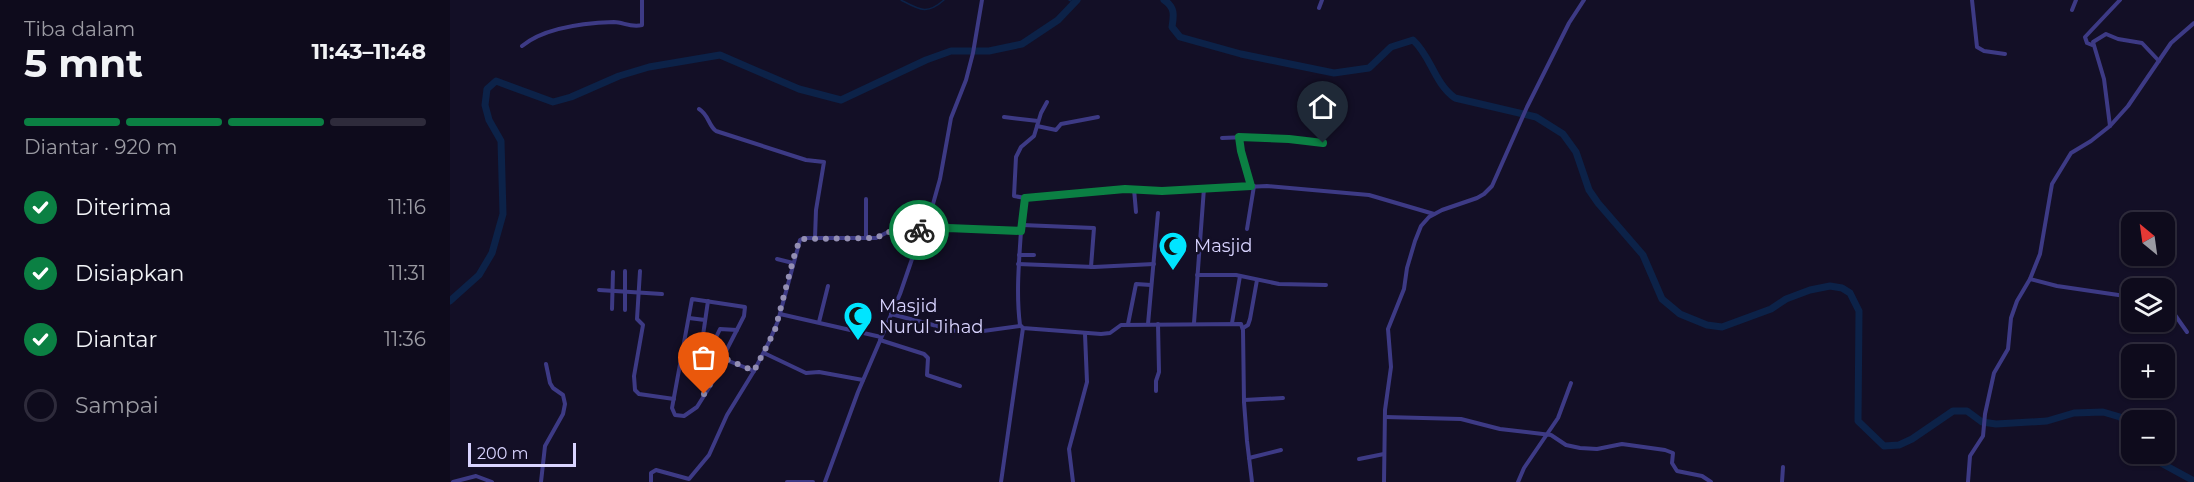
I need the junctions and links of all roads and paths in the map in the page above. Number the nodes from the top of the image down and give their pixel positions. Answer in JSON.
{"nodes":[{"id":1,"x":642,"y":0,"type":"edge"},
{"id":2,"x":982,"y":0,"type":"edge"},
{"id":3,"x":1322,"y":0,"type":"edge"},
{"id":4,"x":1584,"y":0,"type":"edge"},
{"id":5,"x":1972,"y":0,"type":"edge"},
{"id":6,"x":2076,"y":0,"type":"edge"},
{"id":7,"x":2120,"y":0,"type":"edge"},
{"id":8,"x":1319,"y":8,"type":"dead end"},
{"id":9,"x":2072,"y":10,"type":"dead end"},
{"id":10,"x":2194,"y":23,"type":"edge"},
{"id":11,"x":2092,"y":45,"type":"junction"},
{"id":12,"x":522,"y":46,"type":"dead end"},
{"id":13,"x":2005,"y":54,"type":"dead end"},
{"id":14,"x":2159,"y":61,"type":"junction"},
{"id":15,"x":1047,"y":102,"type":"dead end"},
{"id":16,"x":699,"y":109,"type":"dead end"},
{"id":17,"x":1004,"y":117,"type":"dead end"},
{"id":18,"x":1098,"y":117,"type":"dead end"},
{"id":19,"x":1038,"y":121,"type":"junction"},
{"id":20,"x":1037,"y":126,"type":"junction"},
{"id":21,"x":2110,"y":126,"type":"junction"},
{"id":22,"x":1239,"y":137,"type":"junction"},
{"id":23,"x":1222,"y":138,"type":"dead end"},
{"id":24,"x":1323,"y":143,"type":"dead end"},
{"id":25,"x":1252,"y":186,"type":"junction"},
{"id":26,"x":1204,"y":188,"type":"junction"},
{"id":27,"x":1134,"y":189,"type":"junction"},
{"id":28,"x":1025,"y":198,"type":"junction"},
{"id":29,"x":866,"y":200,"type":"dead end"},
{"id":30,"x":1136,"y":212,"type":"dead end"},
{"id":31,"x":1158,"y":213,"type":"dead end"},
{"id":32,"x":1434,"y":214,"type":"junction"},
{"id":33,"x":1022,"y":225,"type":"junction"},
{"id":34,"x":926,"y":229,"type":"junction"},
{"id":35,"x":1247,"y":229,"type":"dead end"},
{"id":36,"x":1021,"y":231,"type":"junction"},
{"id":37,"x":815,"y":237,"type":"junction"},
{"id":38,"x":866,"y":238,"type":"junction"},
{"id":39,"x":1019,"y":255,"type":"junction"},
{"id":40,"x":1034,"y":255,"type":"dead end"},
{"id":41,"x":777,"y":259,"type":"dead end"},
{"id":42,"x":793,"y":263,"type":"junction"},
{"id":43,"x":1018,"y":264,"type":"junction"},
{"id":44,"x":1154,"y":264,"type":"junction"},
{"id":45,"x":1091,"y":267,"type":"junction"},
{"id":46,"x":625,"y":271,"type":"dead end"},
{"id":47,"x":640,"y":271,"type":"dead end"},
{"id":48,"x":613,"y":272,"type":"dead end"},
{"id":49,"x":1197,"y":275,"type":"junction"},
{"id":50,"x":1240,"y":276,"type":"junction"},
{"id":51,"x":2030,"y":279,"type":"junction"},
{"id":52,"x":1257,"y":280,"type":"junction"},
{"id":53,"x":1151,"y":285,"type":"junction"},
{"id":54,"x":1326,"y":285,"type":"dead end"},
{"id":55,"x":828,"y":286,"type":"dead end"},
{"id":56,"x":599,"y":290,"type":"dead end"},
{"id":57,"x":612,"y":291,"type":"junction"},
{"id":58,"x":626,"y":292,"type":"junction"},
{"id":59,"x":638,"y":293,"type":"junction"},
{"id":60,"x":662,"y":294,"type":"dead end"},
{"id":61,"x":2121,"y":295,"type":"edge"},
{"id":62,"x":708,"y":301,"type":"junction"},
{"id":63,"x":612,"y":309,"type":"dead end"},
{"id":64,"x":626,"y":310,"type":"dead end"},
{"id":65,"x":780,"y":314,"type":"junction"},
{"id":66,"x":891,"y":314,"type":"junction"},
{"id":67,"x":2175,"y":315,"type":"edge"},
{"id":68,"x":689,"y":318,"type":"junction"},
{"id":69,"x":705,"y":320,"type":"junction"},
{"id":70,"x":819,"y":322,"type":"junction"},
{"id":71,"x":1194,"y":323,"type":"junction"},
{"id":72,"x":1232,"y":323,"type":"junction"},
{"id":73,"x":1128,"y":324,"type":"junction"},
{"id":74,"x":1148,"y":324,"type":"junction"},
{"id":75,"x":1158,"y":324,"type":"junction"},
{"id":76,"x":1022,"y":327,"type":"junction"},
{"id":77,"x":1243,"y":328,"type":"junction"},
{"id":78,"x":737,"y":330,"type":"junction"},
{"id":79,"x":2187,"y":332,"type":"dead end"},
{"id":80,"x":1085,"y":334,"type":"junction"},
{"id":81,"x":881,"y":339,"type":"junction"},
{"id":82,"x":686,"y":344,"type":"junction"},
{"id":83,"x":701,"y":349,"type":"junction"},
{"id":84,"x":709,"y":352,"type":"junction"},
{"id":85,"x":764,"y":353,"type":"junction"},
{"id":86,"x":725,"y":358,"type":"junction"},
{"id":87,"x":682,"y":360,"type":"junction"},
{"id":88,"x":546,"y":364,"type":"dead end"},
{"id":89,"x":754,"y":371,"type":"junction"},
{"id":90,"x":718,"y":373,"type":"junction"},
{"id":91,"x":863,"y":380,"type":"junction"},
{"id":92,"x":1571,"y":383,"type":"dead end"},
{"id":93,"x":960,"y":386,"type":"dead end"},
{"id":94,"x":1156,"y":391,"type":"dead end"},
{"id":95,"x":1282,"y":398,"type":"dead end"},
{"id":96,"x":674,"y":399,"type":"junction"},
{"id":97,"x":1244,"y":400,"type":"junction"},
{"id":98,"x":1385,"y":417,"type":"junction"},
{"id":99,"x":1548,"y":435,"type":"junction"},
{"id":100,"x":1281,"y":450,"type":"dead end"},
{"id":101,"x":1384,"y":454,"type":"junction"},
{"id":102,"x":1249,"y":458,"type":"junction"},
{"id":103,"x":1359,"y":459,"type":"dead end"},
{"id":104,"x":1783,"y":466,"type":"dead end"},
{"id":105,"x":453,"y":482,"type":"edge"},
{"id":106,"x":492,"y":482,"type":"edge"},
{"id":107,"x":541,"y":482,"type":"edge"},
{"id":108,"x":651,"y":482,"type":"edge"},
{"id":109,"x":787,"y":482,"type":"edge"},
{"id":110,"x":813,"y":482,"type":"edge"},
{"id":111,"x":825,"y":482,"type":"edge"},
{"id":112,"x":1001,"y":482,"type":"edge"},
{"id":113,"x":1073,"y":482,"type":"edge"},
{"id":114,"x":1252,"y":482,"type":"edge"},
{"id":115,"x":1384,"y":482,"type":"edge"},
{"id":116,"x":1518,"y":482,"type":"edge"},
{"id":117,"x":1711,"y":482,"type":"edge"},
{"id":118,"x":1782,"y":482,"type":"edge"},
{"id":119,"x":1968,"y":482,"type":"edge"}],
"edges":[{"from":1,"to":12,"type":"street"},
{"from":2,"to":34,"type":"street"},
{"from":3,"to":8,"type":"street"},
{"from":4,"to":32,"type":"street"},
{"from":5,"to":13,"type":"street"},
{"from":6,"to":9,"type":"street"},
{"from":7,"to":11,"type":"street"},
{"from":10,"to":14,"type":"street"},
{"from":11,"to":14,"type":"street"},
{"from":11,"to":21,"type":"street"},
{"from":14,"to":21,"type":"street"},
{"from":15,"to":19,"type":"street"},
{"from":16,"to":37,"type":"street"},
{"from":17,"to":19,"type":"street"},
{"from":18,"to":20,"type":"street"},
{"from":19,"to":20,"type":"street"},
{"from":20,"to":28,"type":"street"},
{"from":21,"to":51,"type":"street"},
{"from":22,"to":23,"type":"street"},
{"from":22,"to":24,"type":"street"},
{"from":22,"to":25,"type":"street"},
{"from":25,"to":26,"type":"street"},
{"from":25,"to":32,"type":"street"},
{"from":25,"to":35,"type":"street"},
{"from":26,"to":27,"type":"street"},
{"from":26,"to":49,"type":"street"},
{"from":27,"to":28,"type":"street"},
{"from":27,"to":30,"type":"street"},
{"from":28,"to":33,"type":"street"},
{"from":29,"to":38,"type":"street"},
{"from":31,"to":44,"type":"street"},
{"from":32,"to":98,"type":"street"},
{"from":33,"to":36,"type":"street"},
{"from":33,"to":45,"type":"street"},
{"from":34,"to":36,"type":"street"},
{"from":34,"to":38,"type":"street"},
{"from":34,"to":66,"type":"street"},
{"from":36,"to":39,"type":"street"},
{"from":37,"to":38,"type":"street"},
{"from":37,"to":42,"type":"street"},
{"from":39,"to":40,"type":"street"},
{"from":39,"to":43,"type":"street"},
{"from":41,"to":42,"type":"street"},
{"from":42,"to":65,"type":"street"},
{"from":43,"to":45,"type":"street"},
{"from":43,"to":76,"type":"street"},
{"from":44,"to":45,"type":"street"},
{"from":44,"to":53,"type":"street"},
{"from":46,"to":58,"type":"street"},
{"from":47,"to":59,"type":"street"},
{"from":48,"to":57,"type":"street"},
{"from":49,"to":50,"type":"street"},
{"from":49,"to":71,"type":"street"},
{"from":50,"to":52,"type":"street"},
{"from":50,"to":72,"type":"street"},
{"from":51,"to":61,"type":"street"},
{"from":51,"to":119,"type":"street"},
{"from":52,"to":54,"type":"street"},
{"from":52,"to":77,"type":"street"},
{"from":53,"to":73,"type":"street"},
{"from":53,"to":74,"type":"street"},
{"from":55,"to":70,"type":"street"},
{"from":56,"to":57,"type":"street"},
{"from":57,"to":58,"type":"street"},
{"from":57,"to":63,"type":"street"},
{"from":58,"to":59,"type":"street"},
{"from":58,"to":64,"type":"street"},
{"from":59,"to":60,"type":"street"},
{"from":59,"to":96,"type":"street"},
{"from":62,"to":68,"type":"street"},
{"from":62,"to":69,"type":"street"},
{"from":62,"to":78,"type":"street"},
{"from":65,"to":70,"type":"street"},
{"from":65,"to":85,"type":"street"},
{"from":66,"to":76,"type":"street"},
{"from":66,"to":81,"type":"street"},
{"from":67,"to":79,"type":"street"},
{"from":68,"to":69,"type":"street"},
{"from":68,"to":82,"type":"street"},
{"from":69,"to":83,"type":"street"},
{"from":70,"to":81,"type":"street"},
{"from":71,"to":72,"type":"street"},
{"from":71,"to":75,"type":"street"},
{"from":72,"to":77,"type":"street"},
{"from":73,"to":74,"type":"street"},
{"from":73,"to":80,"type":"street"},
{"from":74,"to":75,"type":"street"},
{"from":75,"to":94,"type":"street"},
{"from":76,"to":80,"type":"street"},
{"from":76,"to":112,"type":"street"},
{"from":77,"to":97,"type":"street"},
{"from":78,"to":84,"type":"street"},
{"from":78,"to":86,"type":"street"},
{"from":80,"to":113,"type":"street"},
{"from":81,"to":91,"type":"street"},
{"from":81,"to":93,"type":"street"},
{"from":82,"to":83,"type":"street"},
{"from":82,"to":87,"type":"street"},
{"from":83,"to":84,"type":"street"},
{"from":84,"to":86,"type":"street"},
{"from":85,"to":89,"type":"street"},
{"from":85,"to":91,"type":"street"},
{"from":86,"to":89,"type":"street"},
{"from":86,"to":90,"type":"street"},
{"from":87,"to":90,"type":"street"},
{"from":87,"to":96,"type":"street"},
{"from":88,"to":107,"type":"street"},
{"from":89,"to":108,"type":"street"},
{"from":90,"to":96,"type":"street"},
{"from":91,"to":111,"type":"street"},
{"from":92,"to":99,"type":"street"},
{"from":95,"to":97,"type":"street"},
{"from":97,"to":102,"type":"street"},
{"from":98,"to":99,"type":"street"},
{"from":98,"to":101,"type":"street"},
{"from":99,"to":116,"type":"street"},
{"from":99,"to":117,"type":"street"},
{"from":100,"to":102,"type":"street"},
{"from":101,"to":103,"type":"street"},
{"from":101,"to":115,"type":"street"},
{"from":102,"to":114,"type":"street"},
{"from":104,"to":118,"type":"street"},
{"from":105,"to":106,"type":"street"},
{"from":109,"to":110,"type":"street"}]}
